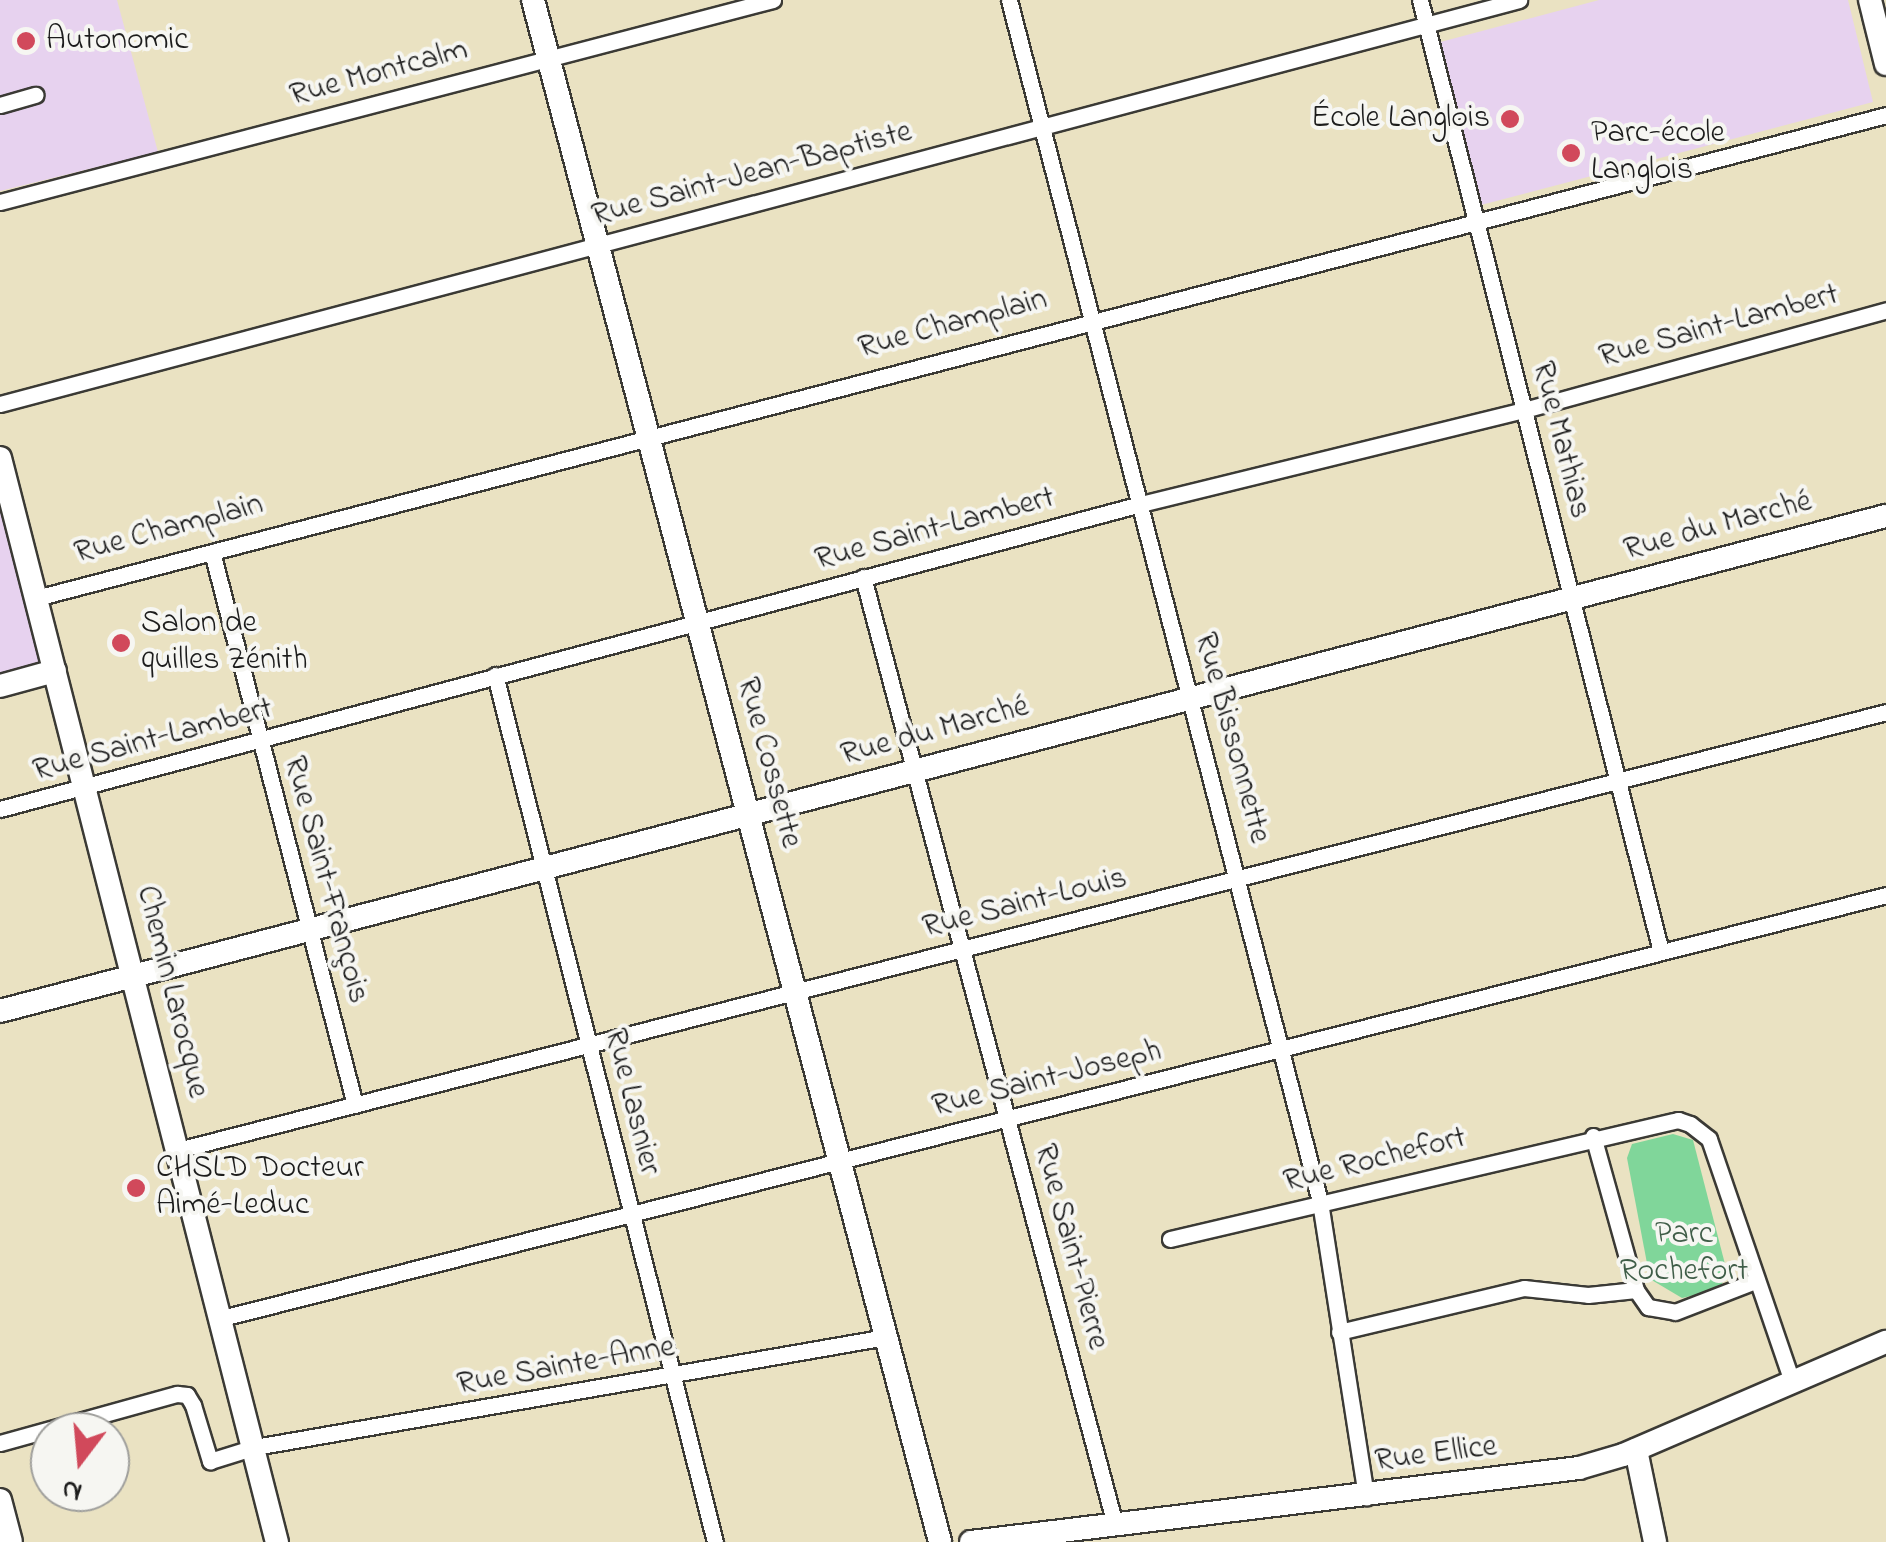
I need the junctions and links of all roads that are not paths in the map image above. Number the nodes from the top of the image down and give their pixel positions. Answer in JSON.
{"nodes":[{"id":1,"x":533,"y":0,"type":"edge"},
{"id":2,"x":773,"y":0,"type":"edge"},
{"id":3,"x":1009,"y":0,"type":"edge"},
{"id":4,"x":1420,"y":0,"type":"edge"},
{"id":5,"x":1519,"y":0,"type":"edge"},
{"id":6,"x":1870,"y":0,"type":"edge"},
{"id":7,"x":1426,"y":25,"type":"junction"},
{"id":8,"x":548,"y":58,"type":"junction"},
{"id":9,"x":1886,"y":64,"type":"edge"},
{"id":10,"x":36,"y":95,"type":"dead end"},
{"id":11,"x":0,"y":106,"type":"edge"},
{"id":12,"x":1886,"y":115,"type":"edge"},
{"id":13,"x":1042,"y":126,"type":"junction"},
{"id":14,"x":0,"y":202,"type":"edge"},
{"id":15,"x":1476,"y":222,"type":"junction"},
{"id":16,"x":598,"y":245,"type":"junction"},
{"id":17,"x":1886,"y":310,"type":"edge"},
{"id":18,"x":1093,"y":322,"type":"junction"},
{"id":19,"x":0,"y":404,"type":"edge"},
{"id":20,"x":1524,"y":410,"type":"junction"},
{"id":21,"x":648,"y":438,"type":"junction"},
{"id":22,"x":0,"y":458,"type":"edge"},
{"id":23,"x":1141,"y":504,"type":"junction"},
{"id":24,"x":1886,"y":516,"type":"edge"},
{"id":25,"x":212,"y":552,"type":"junction"},
{"id":26,"x":863,"y":577,"type":"junction"},
{"id":27,"x":36,"y":598,"type":"junction"},
{"id":28,"x":1572,"y":599,"type":"junction"},
{"id":29,"x":697,"y":621,"type":"junction"},
{"id":30,"x":55,"y":671,"type":"junction"},
{"id":31,"x":495,"y":675,"type":"junction"},
{"id":32,"x":0,"y":686,"type":"edge"},
{"id":33,"x":1192,"y":698,"type":"junction"},
{"id":34,"x":1886,"y":712,"type":"edge"},
{"id":35,"x":261,"y":742,"type":"junction"},
{"id":36,"x":914,"y":771,"type":"junction"},
{"id":37,"x":1618,"y":781,"type":"junction"},
{"id":38,"x":84,"y":786,"type":"junction"},
{"id":39,"x":0,"y":809,"type":"edge"},
{"id":40,"x":748,"y":814,"type":"junction"},
{"id":41,"x":544,"y":868,"type":"junction"},
{"id":42,"x":1239,"y":878,"type":"junction"},
{"id":43,"x":1886,"y":895,"type":"edge"},
{"id":44,"x":309,"y":930,"type":"junction"},
{"id":45,"x":962,"y":949,"type":"junction"},
{"id":46,"x":1662,"y":952,"type":"junction"},
{"id":47,"x":133,"y":976,"type":"junction"},
{"id":48,"x":794,"y":992,"type":"junction"},
{"id":49,"x":0,"y":1011,"type":"edge"},
{"id":50,"x":588,"y":1044,"type":"junction"},
{"id":51,"x":1283,"y":1048,"type":"junction"},
{"id":52,"x":355,"y":1105,"type":"junction"},
{"id":53,"x":1007,"y":1118,"type":"junction"},
{"id":54,"x":1593,"y":1136,"type":"junction"},
{"id":55,"x":178,"y":1150,"type":"junction"},
{"id":56,"x":839,"y":1161,"type":"junction"},
{"id":57,"x":1320,"y":1202,"type":"junction"},
{"id":58,"x":632,"y":1214,"type":"junction"},
{"id":59,"x":1170,"y":1239,"type":"dead end"},
{"id":60,"x":1755,"y":1281,"type":"junction"},
{"id":61,"x":1636,"y":1290,"type":"junction"},
{"id":62,"x":222,"y":1318,"type":"junction"},
{"id":63,"x":1339,"y":1332,"type":"junction"},
{"id":64,"x":886,"y":1337,"type":"junction"},
{"id":65,"x":1886,"y":1342,"type":"edge"},
{"id":66,"x":673,"y":1377,"type":"junction"},
{"id":67,"x":1792,"y":1382,"type":"junction"},
{"id":68,"x":0,"y":1443,"type":"edge"},
{"id":69,"x":255,"y":1447,"type":"junction"},
{"id":70,"x":1636,"y":1450,"type":"junction"},
{"id":71,"x":1366,"y":1497,"type":"junction"},
{"id":72,"x":0,"y":1500,"type":"edge"},
{"id":73,"x":1116,"y":1525,"type":"junction"},
{"id":74,"x":11,"y":1542,"type":"edge"},
{"id":75,"x":278,"y":1542,"type":"edge"},
{"id":76,"x":714,"y":1542,"type":"edge"},
{"id":77,"x":940,"y":1542,"type":"edge"},
{"id":78,"x":971,"y":1542,"type":"edge"},
{"id":79,"x":1655,"y":1542,"type":"edge"}],
"edges":[{"from":1,"to":8,"type":"street","name":"Rue Cossette"},
{"from":2,"to":8,"type":"street","name":"Rue Montcalm"},
{"from":3,"to":13,"type":"street","name":"Rue Bissonnette"},
{"from":4,"to":7,"type":"street","name":"Rue Mathias"},
{"from":5,"to":7,"type":"street","name":"Rue Saint-Jean-Baptiste"},
{"from":6,"to":9,"type":"street"},
{"from":7,"to":13,"type":"street","name":"Rue Saint-Jean-Baptiste"},
{"from":7,"to":15,"type":"street","name":"Rue Mathias"},
{"from":8,"to":14,"type":"street","name":"Rue Montcalm"},
{"from":8,"to":16,"type":"street","name":"Rue Cossette"},
{"from":10,"to":11,"type":"street"},
{"from":12,"to":15,"type":"street","name":"Rue Champlain"},
{"from":13,"to":16,"type":"street","name":"Rue Saint-Jean-Baptiste"},
{"from":13,"to":18,"type":"street","name":"Rue Bissonnette"},
{"from":15,"to":18,"type":"street","name":"Rue Champlain"},
{"from":15,"to":20,"type":"street","name":"Rue Mathias"},
{"from":16,"to":19,"type":"street","name":"Rue Saint-Jean-Baptiste"},
{"from":16,"to":21,"type":"street","name":"Rue Cossette"},
{"from":17,"to":20,"type":"street","name":"Rue Saint-Lambert"},
{"from":18,"to":21,"type":"street","name":"Rue Champlain"},
{"from":18,"to":23,"type":"street","name":"Rue Bissonnette"},
{"from":20,"to":23,"type":"street","name":"Rue Saint-Lambert"},
{"from":20,"to":28,"type":"street","name":"Rue Mathias"},
{"from":21,"to":25,"type":"street","name":"Rue Champlain"},
{"from":21,"to":29,"type":"street","name":"Rue Cossette"},
{"from":22,"to":27,"type":"street","name":"Chemin Larocque"},
{"from":23,"to":26,"type":"street","name":"Rue Saint-Lambert"},
{"from":23,"to":33,"type":"street","name":"Rue Bissonnette"},
{"from":24,"to":28,"type":"street","name":"Rue du Marché"},
{"from":25,"to":27,"type":"street","name":"Rue Champlain"},
{"from":25,"to":35,"type":"street","name":"Rue Saint-François"},
{"from":26,"to":29,"type":"street","name":"Rue Saint-Lambert"},
{"from":26,"to":36,"type":"street","name":"Rue Saint-Pierre"},
{"from":27,"to":30,"type":"street","name":"Chemin Larocque"},
{"from":28,"to":33,"type":"street","name":"Rue du Marché"},
{"from":28,"to":37,"type":"street","name":"Rue Mathias"},
{"from":29,"to":31,"type":"street","name":"Rue Saint-Lambert"},
{"from":29,"to":40,"type":"street","name":"Rue Cossette"},
{"from":30,"to":32,"type":"street"},
{"from":30,"to":38,"type":"street","name":"Chemin Larocque"},
{"from":31,"to":35,"type":"street","name":"Rue Saint-Lambert"},
{"from":31,"to":41,"type":"street","name":"Rue Lasnier"},
{"from":33,"to":36,"type":"street","name":"Rue du Marché"},
{"from":33,"to":42,"type":"street","name":"Rue Bissonnette"},
{"from":34,"to":37,"type":"street","name":"Rue Saint-Louis"},
{"from":35,"to":38,"type":"street","name":"Rue Saint-Lambert"},
{"from":35,"to":44,"type":"street","name":"Rue Saint-François"},
{"from":36,"to":40,"type":"street","name":"Rue du Marché"},
{"from":36,"to":45,"type":"street","name":"Rue Saint-Pierre"},
{"from":37,"to":42,"type":"street","name":"Rue Saint-Louis"},
{"from":37,"to":46,"type":"street","name":"Rue Mathias"},
{"from":38,"to":39,"type":"street","name":"Rue Saint-Lambert"},
{"from":38,"to":47,"type":"street","name":"Chemin Larocque"},
{"from":40,"to":41,"type":"street","name":"Rue du Marché"},
{"from":40,"to":48,"type":"street","name":"Rue Cossette"},
{"from":41,"to":44,"type":"street","name":"Rue du Marché"},
{"from":41,"to":50,"type":"street","name":"Rue Lasnier"},
{"from":42,"to":45,"type":"street","name":"Rue Saint-Louis"},
{"from":42,"to":51,"type":"street","name":"Rue Bissonnette"},
{"from":43,"to":46,"type":"street","name":"Rue Saint-Joseph"},
{"from":44,"to":47,"type":"street","name":"Rue du Marché"},
{"from":44,"to":52,"type":"street","name":"Rue Saint-François"},
{"from":45,"to":48,"type":"street","name":"Rue Saint-Louis"},
{"from":45,"to":53,"type":"street","name":"Rue Saint-Pierre"},
{"from":46,"to":51,"type":"street","name":"Rue Saint-Joseph"},
{"from":47,"to":49,"type":"street","name":"Rue du Marché"},
{"from":47,"to":55,"type":"street","name":"Chemin Larocque"},
{"from":48,"to":50,"type":"street","name":"Rue Saint-Louis"},
{"from":48,"to":56,"type":"street","name":"Rue Cossette"},
{"from":50,"to":52,"type":"street","name":"Rue Saint-Louis"},
{"from":50,"to":58,"type":"street","name":"Rue Lasnier"},
{"from":51,"to":53,"type":"street","name":"Rue Saint-Joseph"},
{"from":51,"to":57,"type":"street","name":"Rue Bissonnette"},
{"from":52,"to":55,"type":"street","name":"Rue Saint-Louis"},
{"from":53,"to":56,"type":"street","name":"Rue Saint-Joseph"},
{"from":53,"to":73,"type":"street","name":"Rue Saint-Pierre"},
{"from":54,"to":57,"type":"street","name":"Rue Rochefort"},
{"from":54,"to":60,"type":"street","name":"Rue Rochefort"},
{"from":54,"to":61,"type":"street"},
{"from":55,"to":62,"type":"street","name":"Chemin Larocque"},
{"from":56,"to":58,"type":"street","name":"Rue Saint-Joseph"},
{"from":56,"to":64,"type":"street","name":"Rue Cossette"},
{"from":57,"to":59,"type":"street","name":"Rue Rochefort"},
{"from":57,"to":63,"type":"street","name":"Rue Bissonnette"},
{"from":58,"to":62,"type":"street","name":"Rue Saint-Joseph"},
{"from":58,"to":66,"type":"street","name":"Rue Lasnier"},
{"from":60,"to":61,"type":"street"},
{"from":60,"to":67,"type":"street","name":"Rue Rochefort"},
{"from":61,"to":63,"type":"street"},
{"from":62,"to":69,"type":"street","name":"Chemin Larocque"},
{"from":63,"to":71,"type":"street","name":"Rue Bissonnette"},
{"from":64,"to":66,"type":"street","name":"Rue Sainte-Anne"},
{"from":64,"to":77,"type":"street","name":"Rue Cossette"},
{"from":65,"to":67,"type":"street","name":"Rue Ellice"},
{"from":66,"to":69,"type":"street","name":"Rue Sainte-Anne"},
{"from":66,"to":76,"type":"street","name":"Rue Lasnier"},
{"from":67,"to":70,"type":"street","name":"Rue Ellice"},
{"from":68,"to":69,"type":"street","name":"Rue Sainte-Anne"},
{"from":69,"to":75,"type":"street","name":"Chemin Larocque"},
{"from":70,"to":71,"type":"street","name":"Rue Ellice"},
{"from":70,"to":79,"type":"street"},
{"from":71,"to":73,"type":"street","name":"Rue Ellice"},
{"from":72,"to":74,"type":"street"},
{"from":73,"to":78,"type":"street","name":"Rue Ellice"}]}
